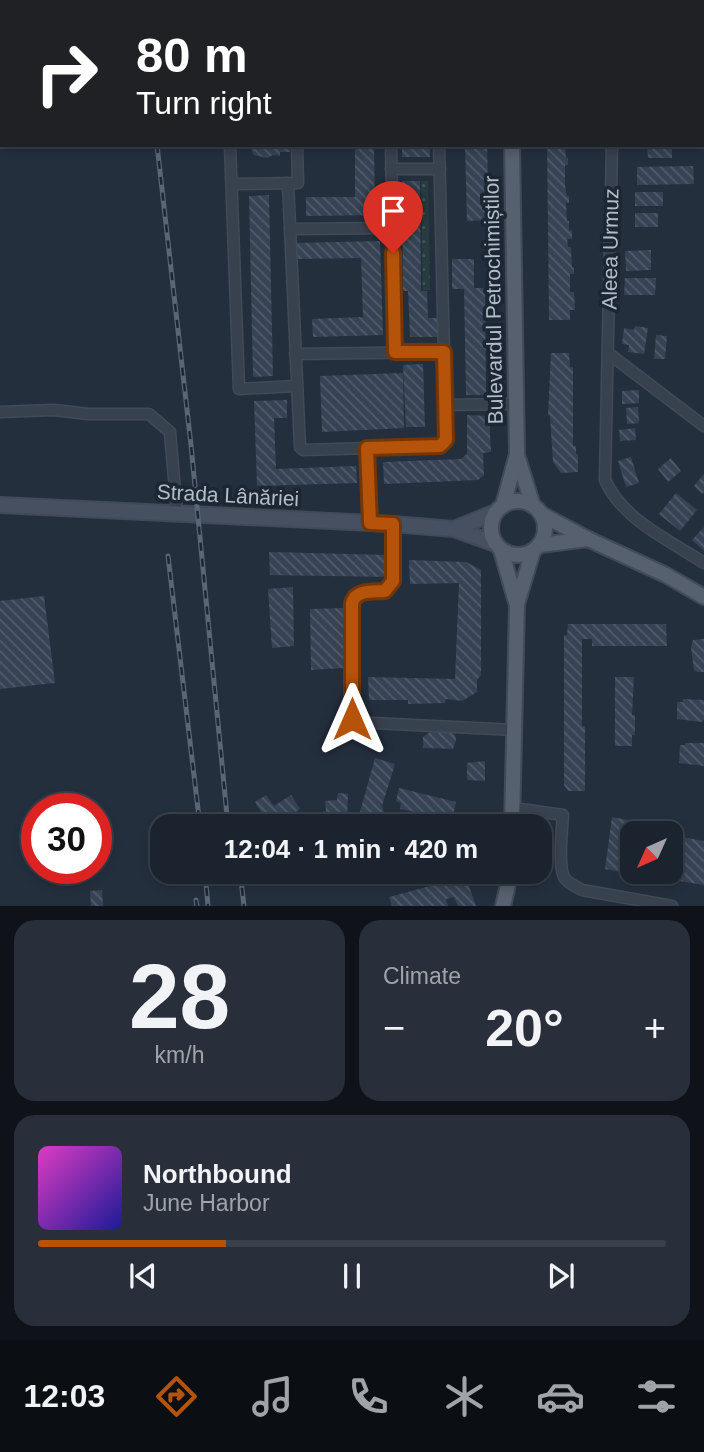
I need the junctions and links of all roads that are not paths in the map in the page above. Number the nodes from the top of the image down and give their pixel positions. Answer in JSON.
{"nodes":[{"id":1,"x":230,"y":147,"type":"edge"},
{"id":2,"x":297,"y":147,"type":"edge"},
{"id":3,"x":391,"y":147,"type":"edge"},
{"id":4,"x":439,"y":147,"type":"edge"},
{"id":5,"x":512,"y":147,"type":"edge"},
{"id":6,"x":612,"y":147,"type":"edge"},
{"id":7,"x":391,"y":169,"type":"junction"},
{"id":8,"x":440,"y":169,"type":"junction"},
{"id":9,"x":288,"y":183,"type":"junction"},
{"id":10,"x":232,"y":184,"type":"junction"},
{"id":11,"x":393,"y":228,"type":"junction"},
{"id":12,"x":290,"y":229,"type":"junction"},
{"id":13,"x":395,"y":352,"type":"junction"},
{"id":14,"x":444,"y":352,"type":"junction"},
{"id":15,"x":608,"y":353,"type":"junction"},
{"id":16,"x":295,"y":354,"type":"junction"},
{"id":17,"x":296,"y":386,"type":"junction"},
{"id":18,"x":516,"y":404,"type":"junction"},
{"id":19,"x":445,"y":405,"type":"junction"},
{"id":20,"x":0,"y":412,"type":"edge"},
{"id":21,"x":704,"y":426,"type":"edge"},
{"id":22,"x":367,"y":448,"type":"junction"},
{"id":23,"x":517,"y":454,"type":"junction"},
{"id":24,"x":0,"y":505,"type":"edge"},
{"id":25,"x":499,"y":509,"type":"junction"},
{"id":26,"x":537,"y":510,"type":"junction"},
{"id":27,"x":177,"y":513,"type":"junction"},
{"id":28,"x":370,"y":523,"type":"junction"},
{"id":29,"x":393,"y":524,"type":"junction"},
{"id":30,"x":454,"y":529,"type":"junction"},
{"id":31,"x":589,"y":539,"type":"junction"},
{"id":32,"x":498,"y":547,"type":"junction"},
{"id":33,"x":536,"y":548,"type":"junction"},
{"id":34,"x":704,"y":563,"type":"edge"},
{"id":35,"x":704,"y":597,"type":"edge"},
{"id":36,"x":517,"y":604,"type":"junction"},
{"id":37,"x":514,"y":730,"type":"junction"},
{"id":38,"x":513,"y":808,"type":"junction"},
{"id":39,"x":513,"y":814,"type":"edge"},
{"id":40,"x":508,"y":884,"type":"edge"},
{"id":41,"x":512,"y":884,"type":"edge"},
{"id":42,"x":503,"y":906,"type":"edge"},
{"id":43,"x":513,"y":906,"type":"edge"},
{"id":44,"x":672,"y":906,"type":"edge"}],
"edges":[{"from":1,"to":10,"type":"street"},
{"from":2,"to":9,"type":"street"},
{"from":3,"to":7,"type":"street"},
{"from":4,"to":8,"type":"street"},
{"from":5,"to":18,"type":"main road","name":"Bulevardul Petrochimiștilor"},
{"from":6,"to":15,"type":"street","name":"Aleea Urmuz"},
{"from":7,"to":8,"type":"street"},
{"from":7,"to":11,"type":"street"},
{"from":8,"to":14,"type":"street"},
{"from":9,"to":10,"type":"street"},
{"from":9,"to":12,"type":"street"},
{"from":10,"to":17,"type":"street"},
{"from":11,"to":12,"type":"street"},
{"from":11,"to":13,"type":"street"},
{"from":12,"to":16,"type":"street"},
{"from":13,"to":14,"type":"street"},
{"from":13,"to":16,"type":"street"},
{"from":14,"to":19,"type":"street"},
{"from":15,"to":21,"type":"street"},
{"from":15,"to":34,"type":"street","name":"Aleea Urmuz"},
{"from":16,"to":17,"type":"street"},
{"from":17,"to":22,"type":"street"},
{"from":18,"to":19,"type":"street"},
{"from":18,"to":23,"type":"main road","name":"Bulevardul Petrochimiștilor"},
{"from":19,"to":22,"type":"street"},
{"from":20,"to":27,"type":"street"},
{"from":22,"to":28,"type":"street"},
{"from":23,"to":25,"type":"main road","name":"Bulevardul Petrochimiștilor"},
{"from":23,"to":26,"type":"main road","name":"Bulevardul Petrochimiștilor"},
{"from":24,"to":27,"type":"street","name":"Strada Lânăriei"},
{"from":25,"to":26,"type":"main road"},
{"from":25,"to":30,"type":"street"},
{"from":25,"to":32,"type":"main road"},
{"from":26,"to":31,"type":"main road"},
{"from":26,"to":33,"type":"main road"},
{"from":27,"to":28,"type":"street","name":"Strada Lânăriei"},
{"from":28,"to":29,"type":"street","name":"Strada Lânăriei"},
{"from":29,"to":30,"type":"street","name":"Strada Lânăriei"},
{"from":29,"to":37,"type":"street"},
{"from":30,"to":32,"type":"street"},
{"from":31,"to":33,"type":"main road"},
{"from":31,"to":35,"type":"main road"},
{"from":32,"to":33,"type":"main road"},
{"from":32,"to":36,"type":"main road"},
{"from":33,"to":36,"type":"main road"},
{"from":36,"to":37,"type":"main road"},
{"from":37,"to":38,"type":"main road"},
{"from":38,"to":39,"type":"main road"},
{"from":38,"to":44,"type":"street"},
{"from":40,"to":42,"type":"main road"},
{"from":41,"to":43,"type":"main road"}]}
